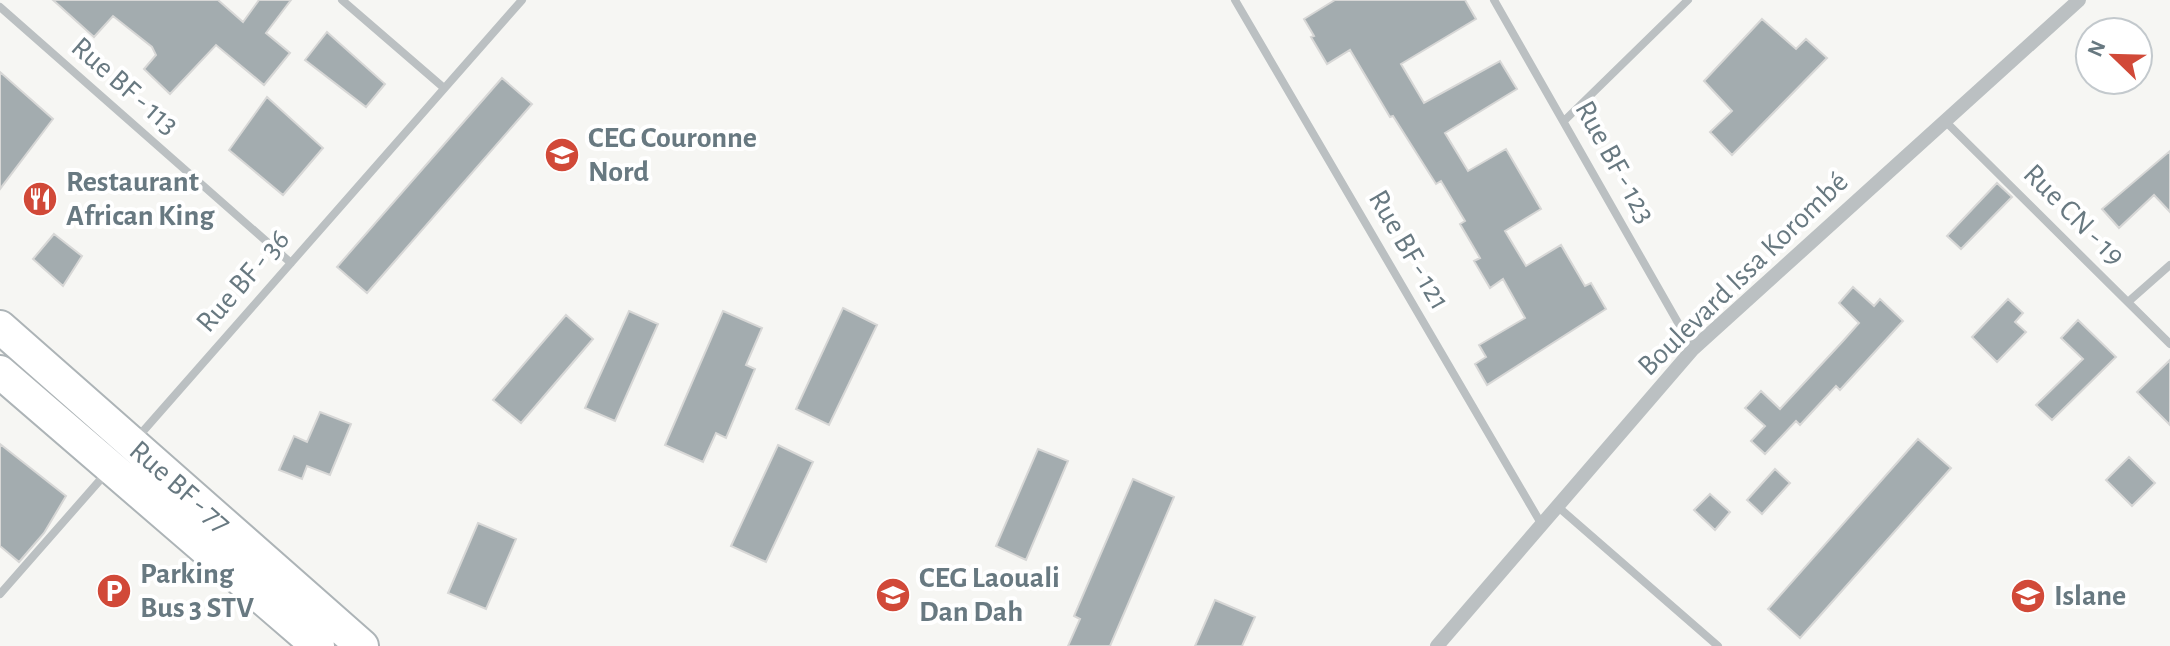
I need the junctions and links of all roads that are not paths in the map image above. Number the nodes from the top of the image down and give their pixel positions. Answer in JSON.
{"nodes":[{"id":1,"x":342,"y":0,"type":"edge"},
{"id":2,"x":522,"y":0,"type":"edge"},
{"id":3,"x":1235,"y":0,"type":"edge"},
{"id":4,"x":1494,"y":0,"type":"edge"},
{"id":5,"x":1688,"y":0,"type":"edge"},
{"id":6,"x":2079,"y":0,"type":"edge"},
{"id":7,"x":0,"y":7,"type":"edge"},
{"id":8,"x":444,"y":88,"type":"junction"},
{"id":9,"x":1565,"y":120,"type":"junction"},
{"id":10,"x":1944,"y":120,"type":"junction"},
{"id":11,"x":291,"y":263,"type":"junction"},
{"id":12,"x":2170,"y":265,"type":"edge"},
{"id":13,"x":2128,"y":302,"type":"junction"},
{"id":14,"x":0,"y":327,"type":"edge"},
{"id":15,"x":2170,"y":344,"type":"edge"},
{"id":16,"x":1693,"y":349,"type":"junction"},
{"id":17,"x":0,"y":372,"type":"edge"},
{"id":18,"x":121,"y":456,"type":"junction"},
{"id":19,"x":1557,"y":506,"type":"junction"},
{"id":20,"x":1542,"y":525,"type":"junction"},
{"id":21,"x":0,"y":594,"type":"edge"},
{"id":22,"x":318,"y":646,"type":"edge"},
{"id":23,"x":362,"y":646,"type":"edge"},
{"id":24,"x":1437,"y":646,"type":"edge"},
{"id":25,"x":1718,"y":646,"type":"edge"}],
"edges":[{"from":1,"to":8,"type":"street"},
{"from":2,"to":8,"type":"street","name":"Rue BF - 36"},
{"from":3,"to":20,"type":"street","name":"Rue BF - 121"},
{"from":4,"to":9,"type":"street","name":"Rue BF - 123"},
{"from":5,"to":9,"type":"street"},
{"from":6,"to":10,"type":"street","name":"Boulevard Issa Korombé"},
{"from":7,"to":11,"type":"street","name":"Rue BF - 113"},
{"from":8,"to":11,"type":"street","name":"Rue BF - 36"},
{"from":9,"to":16,"type":"street","name":"Rue BF - 123"},
{"from":10,"to":13,"type":"street","name":"Rue CN - 19"},
{"from":10,"to":16,"type":"street","name":"Boulevard Issa Korombé"},
{"from":11,"to":18,"type":"street","name":"Rue BF - 36"},
{"from":12,"to":13,"type":"street"},
{"from":13,"to":15,"type":"street","name":"Rue CN - 19"},
{"from":14,"to":18,"type":"main road","name":"Rue BF - 77"},
{"from":16,"to":19,"type":"street","name":"Boulevard Issa Korombé"},
{"from":17,"to":18,"type":"main road","name":"Rue BF - 77"},
{"from":18,"to":21,"type":"street","name":"Rue BF - 36"},
{"from":18,"to":22,"type":"main road","name":"Rue BF - 77"},
{"from":18,"to":23,"type":"main road","name":"Rue BF - 77"},
{"from":19,"to":20,"type":"street","name":"Boulevard Issa Korombé"},
{"from":19,"to":25,"type":"street"},
{"from":20,"to":24,"type":"street","name":"Boulevard Issa Korombé"}]}
